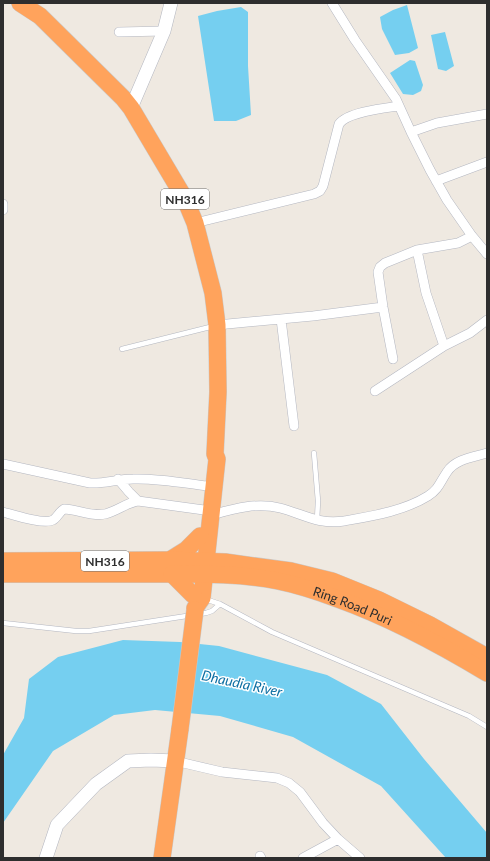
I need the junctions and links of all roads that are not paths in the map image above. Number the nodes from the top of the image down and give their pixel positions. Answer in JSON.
{"nodes":[{"id":1,"x":20,"y":3,"type":"edge"},
{"id":2,"x":171,"y":3,"type":"edge"},
{"id":3,"x":332,"y":3,"type":"edge"},
{"id":4,"x":164,"y":31,"type":"junction"},
{"id":5,"x":119,"y":32,"type":"dead end"},
{"id":6,"x":399,"y":106,"type":"junction"},
{"id":7,"x":131,"y":108,"type":"junction"},
{"id":8,"x":487,"y":114,"type":"edge"},
{"id":9,"x":410,"y":132,"type":"junction"},
{"id":10,"x":487,"y":162,"type":"edge"},
{"id":11,"x":436,"y":181,"type":"junction"},
{"id":12,"x":3,"y":204,"type":"edge"},
{"id":13,"x":4,"y":210,"type":"edge"},
{"id":14,"x":195,"y":223,"type":"junction"},
{"id":15,"x":472,"y":236,"type":"junction"},
{"id":16,"x":417,"y":250,"type":"junction"},
{"id":17,"x":487,"y":254,"type":"edge"},
{"id":18,"x":382,"y":307,"type":"junction"},
{"id":19,"x":280,"y":319,"type":"junction"},
{"id":20,"x":487,"y":320,"type":"edge"},
{"id":21,"x":217,"y":325,"type":"junction"},
{"id":22,"x":444,"y":346,"type":"junction"},
{"id":23,"x":122,"y":349,"type":"dead end"},
{"id":24,"x":393,"y":359,"type":"dead end"},
{"id":25,"x":375,"y":391,"type":"dead end"},
{"id":26,"x":294,"y":426,"type":"dead end"},
{"id":27,"x":314,"y":453,"type":"dead end"},
{"id":28,"x":487,"y":453,"type":"edge"},
{"id":29,"x":215,"y":454,"type":"junction"},
{"id":30,"x":3,"y":464,"type":"edge"},
{"id":31,"x":118,"y":479,"type":"junction"},
{"id":32,"x":207,"y":486,"type":"junction"},
{"id":33,"x":138,"y":501,"type":"junction"},
{"id":34,"x":3,"y":512,"type":"edge"},
{"id":35,"x":207,"y":513,"type":"junction"},
{"id":36,"x":317,"y":520,"type":"junction"},
{"id":37,"x":204,"y":537,"type":"junction"},
{"id":38,"x":3,"y":561,"type":"edge"},
{"id":39,"x":171,"y":567,"type":"junction"},
{"id":40,"x":201,"y":568,"type":"junction"},
{"id":41,"x":228,"y":569,"type":"junction"},
{"id":42,"x":3,"y":574,"type":"edge"},
{"id":43,"x":198,"y":601,"type":"junction"},
{"id":44,"x":220,"y":604,"type":"junction"},
{"id":45,"x":3,"y":623,"type":"edge"},
{"id":46,"x":487,"y":657,"type":"edge"},
{"id":47,"x":487,"y":673,"type":"edge"},
{"id":48,"x":487,"y":727,"type":"edge"},
{"id":49,"x":175,"y":761,"type":"junction"},
{"id":50,"x":338,"y":839,"type":"junction"},
{"id":51,"x":46,"y":858,"type":"edge"},
{"id":52,"x":162,"y":858,"type":"edge"},
{"id":53,"x":303,"y":858,"type":"edge"},
{"id":54,"x":360,"y":858,"type":"edge"}],
"edges":[{"from":1,"to":7,"type":"highway","number":"NH316"},
{"from":2,"to":4,"type":"street"},
{"from":3,"to":6,"type":"street"},
{"from":4,"to":5,"type":"street"},
{"from":4,"to":7,"type":"street"},
{"from":6,"to":9,"type":"street"},
{"from":6,"to":14,"type":"street"},
{"from":7,"to":14,"type":"highway","number":"NH316"},
{"from":8,"to":9,"type":"street"},
{"from":9,"to":11,"type":"street"},
{"from":10,"to":11,"type":"street"},
{"from":11,"to":15,"type":"street"},
{"from":12,"to":13,"type":"street"},
{"from":14,"to":21,"type":"highway","number":"NH316"},
{"from":15,"to":16,"type":"street"},
{"from":15,"to":17,"type":"street"},
{"from":16,"to":18,"type":"street"},
{"from":16,"to":22,"type":"street"},
{"from":18,"to":19,"type":"street"},
{"from":18,"to":24,"type":"street"},
{"from":19,"to":21,"type":"street"},
{"from":19,"to":26,"type":"street"},
{"from":20,"to":22,"type":"street"},
{"from":21,"to":23,"type":"lane"},
{"from":21,"to":29,"type":"highway","number":"NH316"},
{"from":22,"to":25,"type":"street"},
{"from":27,"to":36,"type":"lane"},
{"from":28,"to":36,"type":"street"},
{"from":29,"to":32,"type":"highway","number":"NH316"},
{"from":29,"to":35,"type":"highway","number":"NH316"},
{"from":30,"to":31,"type":"street"},
{"from":31,"to":32,"type":"street"},
{"from":31,"to":33,"type":"street"},
{"from":32,"to":35,"type":"highway","number":"NH316"},
{"from":33,"to":34,"type":"street"},
{"from":33,"to":35,"type":"street"},
{"from":35,"to":36,"type":"street"},
{"from":35,"to":37,"type":"highway","number":"NH316"},
{"from":37,"to":39,"type":"highway"},
{"from":37,"to":40,"type":"highway","number":"NH316"},
{"from":37,"to":41,"type":"highway"},
{"from":38,"to":39,"type":"highway","number":"NH316"},
{"from":39,"to":40,"type":"highway","number":"NH316"},
{"from":39,"to":42,"type":"highway","number":"NH316"},
{"from":39,"to":43,"type":"highway"},
{"from":40,"to":41,"type":"highway","name":"Ring Road Puri"},
{"from":40,"to":43,"type":"highway","number":"NH316"},
{"from":41,"to":43,"type":"highway"},
{"from":41,"to":46,"type":"highway","name":"Ring Road Puri"},
{"from":41,"to":47,"type":"highway","name":"Ring Road Puri"},
{"from":43,"to":44,"type":"lane"},
{"from":43,"to":49,"type":"highway","number":"NH316","bridge":true},
{"from":44,"to":45,"type":"lane"},
{"from":44,"to":48,"type":"lane"},
{"from":49,"to":50,"type":"street"},
{"from":49,"to":51,"type":"street"},
{"from":49,"to":52,"type":"highway","number":"NH316"},
{"from":50,"to":53,"type":"street"},
{"from":50,"to":54,"type":"street"}]}
